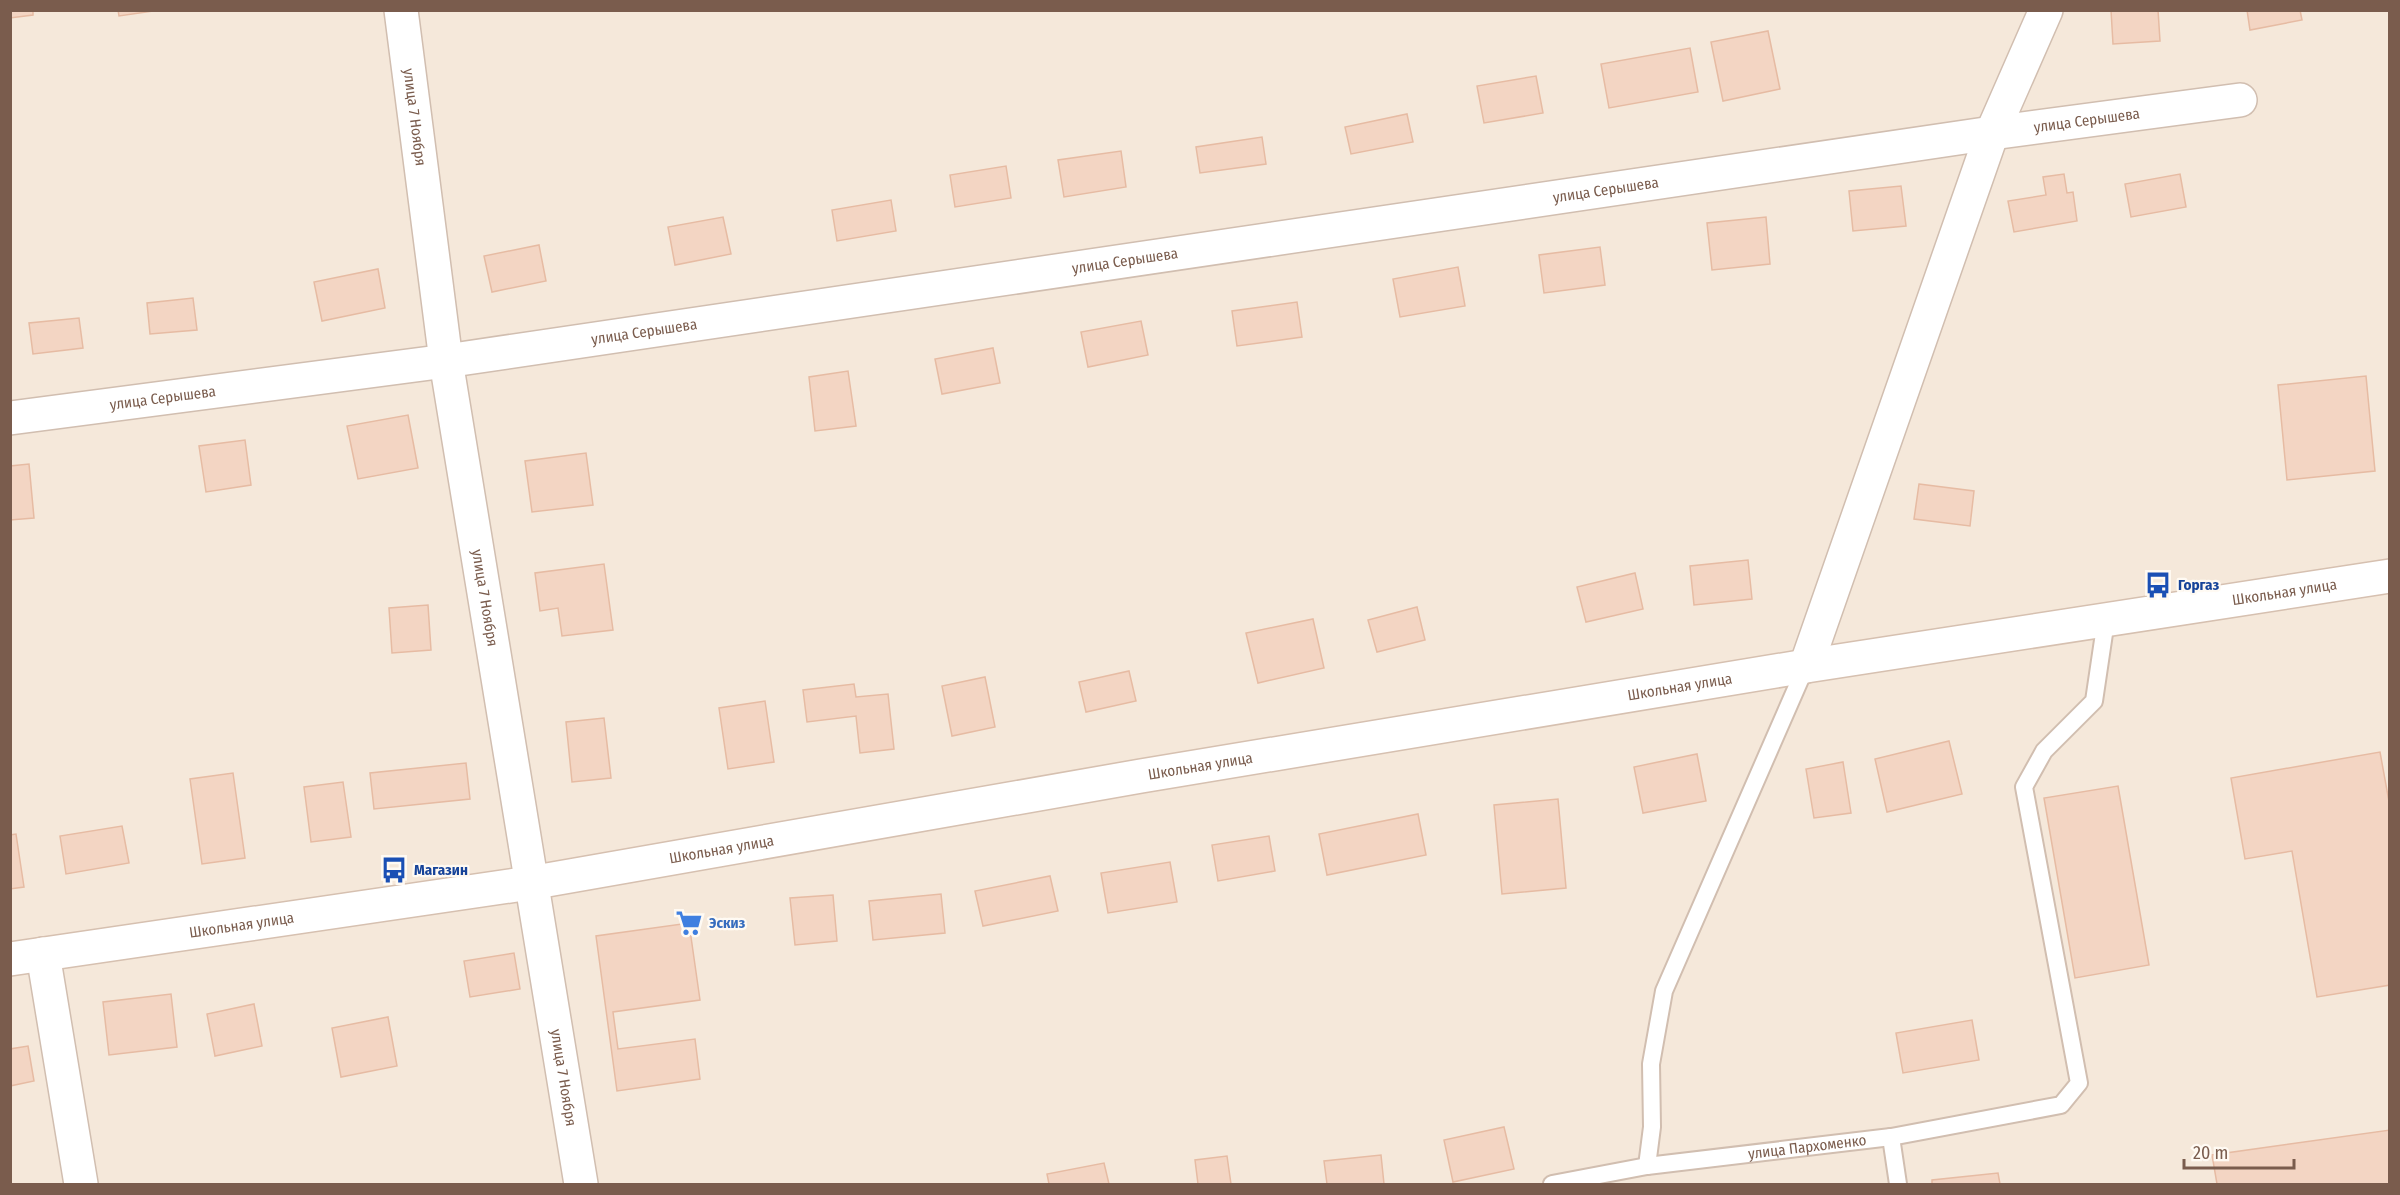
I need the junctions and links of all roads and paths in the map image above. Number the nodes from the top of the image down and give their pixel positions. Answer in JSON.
{"nodes":[{"id":1,"x":401,"y":10,"type":"edge"},
{"id":2,"x":2046,"y":10,"type":"edge"},
{"id":3,"x":2240,"y":100,"type":"dead end"},
{"id":4,"x":1992,"y":133,"type":"junction"},
{"id":5,"x":446,"y":361,"type":"junction"},
{"id":6,"x":10,"y":418,"type":"edge"},
{"id":7,"x":2390,"y":576,"type":"edge"},
{"id":8,"x":2106,"y":620,"type":"junction"},
{"id":9,"x":1806,"y":666,"type":"junction"},
{"id":10,"x":530,"y":883,"type":"junction"},
{"id":11,"x":43,"y":954,"type":"junction"},
{"id":12,"x":10,"y":959,"type":"edge"},
{"id":13,"x":1891,"y":1137,"type":"junction"},
{"id":14,"x":1647,"y":1166,"type":"junction"},
{"id":15,"x":81,"y":1185,"type":"edge"},
{"id":16,"x":581,"y":1185,"type":"edge"},
{"id":17,"x":1552,"y":1185,"type":"edge"},
{"id":18,"x":1898,"y":1185,"type":"edge"}],
"edges":[{"from":1,"to":5,"type":"street","name":"улица 7 Ноября"},
{"from":2,"to":4,"type":"street"},
{"from":3,"to":4,"type":"street","name":"улица Серышева"},
{"from":4,"to":5,"type":"street","name":"улица Серышева"},
{"from":4,"to":9,"type":"street"},
{"from":5,"to":6,"type":"street","name":"улица Серышева"},
{"from":5,"to":10,"type":"street","name":"улица 7 Ноября"},
{"from":7,"to":8,"type":"street","name":"Школьная улица"},
{"from":8,"to":9,"type":"street","name":"Школьная улица"},
{"from":8,"to":13,"type":"lane","name":"улица Пархоменко"},
{"from":9,"to":10,"type":"street","name":"Школьная улица"},
{"from":9,"to":14,"type":"lane"},
{"from":10,"to":11,"type":"street","name":"Школьная улица"},
{"from":10,"to":16,"type":"street","name":"улица 7 Ноября"},
{"from":11,"to":12,"type":"street","name":"Школьная улица"},
{"from":11,"to":15,"type":"street"},
{"from":13,"to":14,"type":"lane","name":"улица Пархоменко"},
{"from":13,"to":18,"type":"lane"},
{"from":14,"to":17,"type":"lane","name":"улица Пархоменко"}]}
